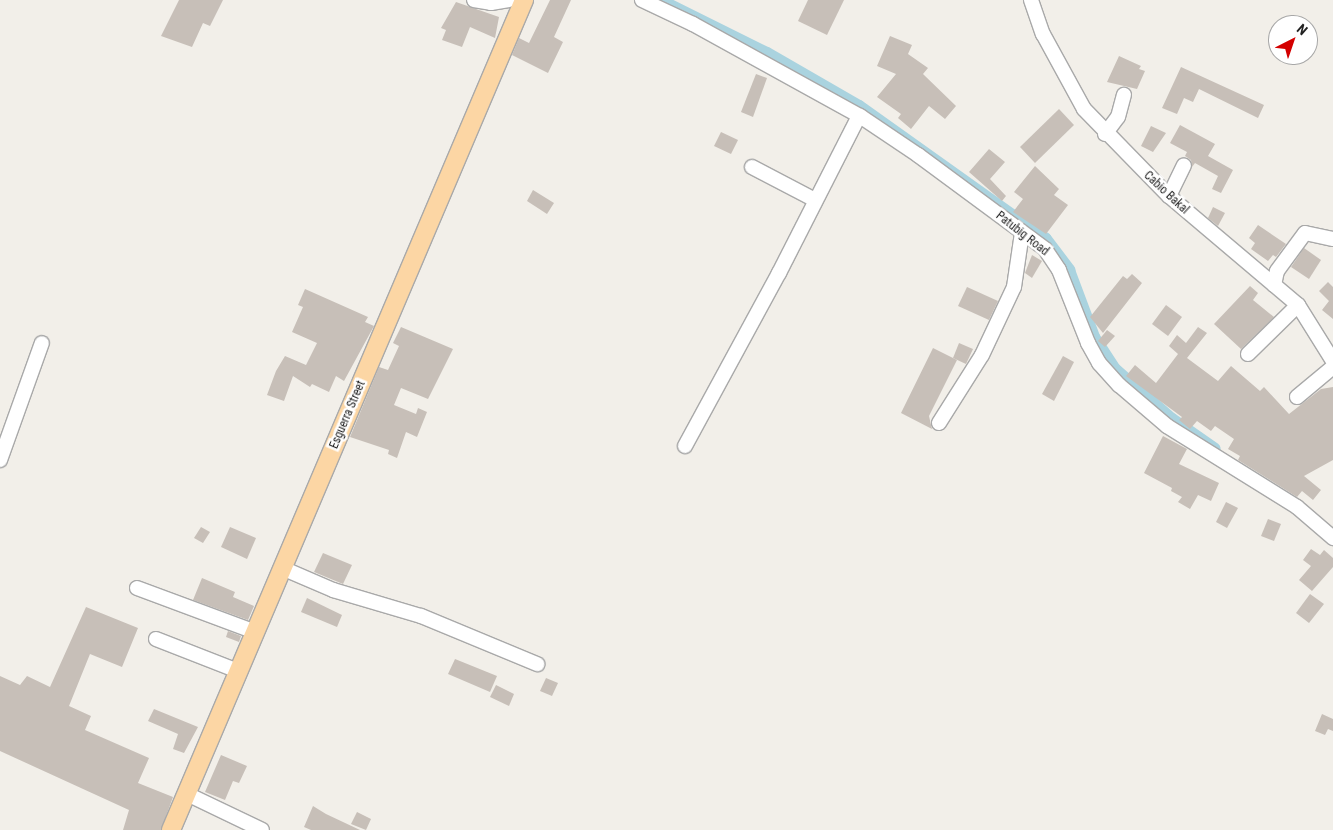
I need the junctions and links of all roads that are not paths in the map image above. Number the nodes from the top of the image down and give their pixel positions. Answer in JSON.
{"nodes":[{"id":1,"x":474,"y":0,"type":"edge"},
{"id":2,"x":509,"y":0,"type":"edge"},
{"id":3,"x":524,"y":0,"type":"edge"},
{"id":4,"x":642,"y":0,"type":"edge"},
{"id":5,"x":1031,"y":0,"type":"edge"},
{"id":6,"x":1124,"y":95,"type":"dead end"},
{"id":7,"x":859,"y":116,"type":"junction"},
{"id":8,"x":1105,"y":134,"type":"junction"},
{"id":9,"x":1184,"y":165,"type":"dead end"},
{"id":10,"x":752,"y":167,"type":"dead end"},
{"id":11,"x":1169,"y":196,"type":"junction"},
{"id":12,"x":815,"y":200,"type":"junction"},
{"id":13,"x":1022,"y":233,"type":"junction"},
{"id":14,"x":1333,"y":239,"type":"edge"},
{"id":15,"x":1274,"y":285,"type":"junction"},
{"id":16,"x":1298,"y":305,"type":"junction"},
{"id":17,"x":42,"y":343,"type":"dead end"},
{"id":18,"x":1248,"y":354,"type":"dead end"},
{"id":19,"x":1333,"y":361,"type":"edge"},
{"id":20,"x":1333,"y":367,"type":"edge"},
{"id":21,"x":1297,"y":397,"type":"dead end"},
{"id":22,"x":939,"y":423,"type":"dead end"},
{"id":23,"x":685,"y":446,"type":"dead end"},
{"id":24,"x":0,"y":460,"type":"edge"},
{"id":25,"x":1333,"y":538,"type":"edge"},
{"id":26,"x":282,"y":568,"type":"junction"},
{"id":27,"x":137,"y":588,"type":"dead end"},
{"id":28,"x":255,"y":632,"type":"junction"},
{"id":29,"x":156,"y":639,"type":"dead end"},
{"id":30,"x":537,"y":664,"type":"dead end"},
{"id":31,"x":238,"y":672,"type":"junction"},
{"id":32,"x":187,"y":794,"type":"junction"},
{"id":33,"x":171,"y":830,"type":"edge"},
{"id":34,"x":262,"y":830,"type":"edge"}],
"edges":[{"from":1,"to":2,"type":"street"},
{"from":3,"to":26,"type":"main road","name":"Esguerra Street"},
{"from":4,"to":7,"type":"street","name":"Patubig Road"},
{"from":5,"to":8,"type":"street","name":"Cabio Bakal"},
{"from":6,"to":8,"type":"street"},
{"from":7,"to":12,"type":"street"},
{"from":7,"to":13,"type":"street","name":"Patubig Road"},
{"from":8,"to":11,"type":"street","name":"Cabio Bakal"},
{"from":9,"to":11,"type":"street"},
{"from":10,"to":12,"type":"street"},
{"from":11,"to":15,"type":"street","name":"Cabio Bakal"},
{"from":12,"to":23,"type":"street"},
{"from":13,"to":22,"type":"street"},
{"from":13,"to":25,"type":"street","name":"Patubig Road"},
{"from":14,"to":15,"type":"street"},
{"from":15,"to":16,"type":"street","name":"Cabio Bakal"},
{"from":16,"to":18,"type":"street"},
{"from":16,"to":19,"type":"street","name":"Cabio Bakal"},
{"from":17,"to":24,"type":"street"},
{"from":20,"to":21,"type":"street"},
{"from":26,"to":28,"type":"main road","name":"Esguerra Street"},
{"from":26,"to":30,"type":"street"},
{"from":27,"to":28,"type":"street"},
{"from":28,"to":31,"type":"main road","name":"Esguerra Street"},
{"from":29,"to":31,"type":"street"},
{"from":31,"to":32,"type":"main road","name":"Esguerra Street"},
{"from":32,"to":33,"type":"main road","name":"Esguerra Street"},
{"from":32,"to":34,"type":"street"}]}
